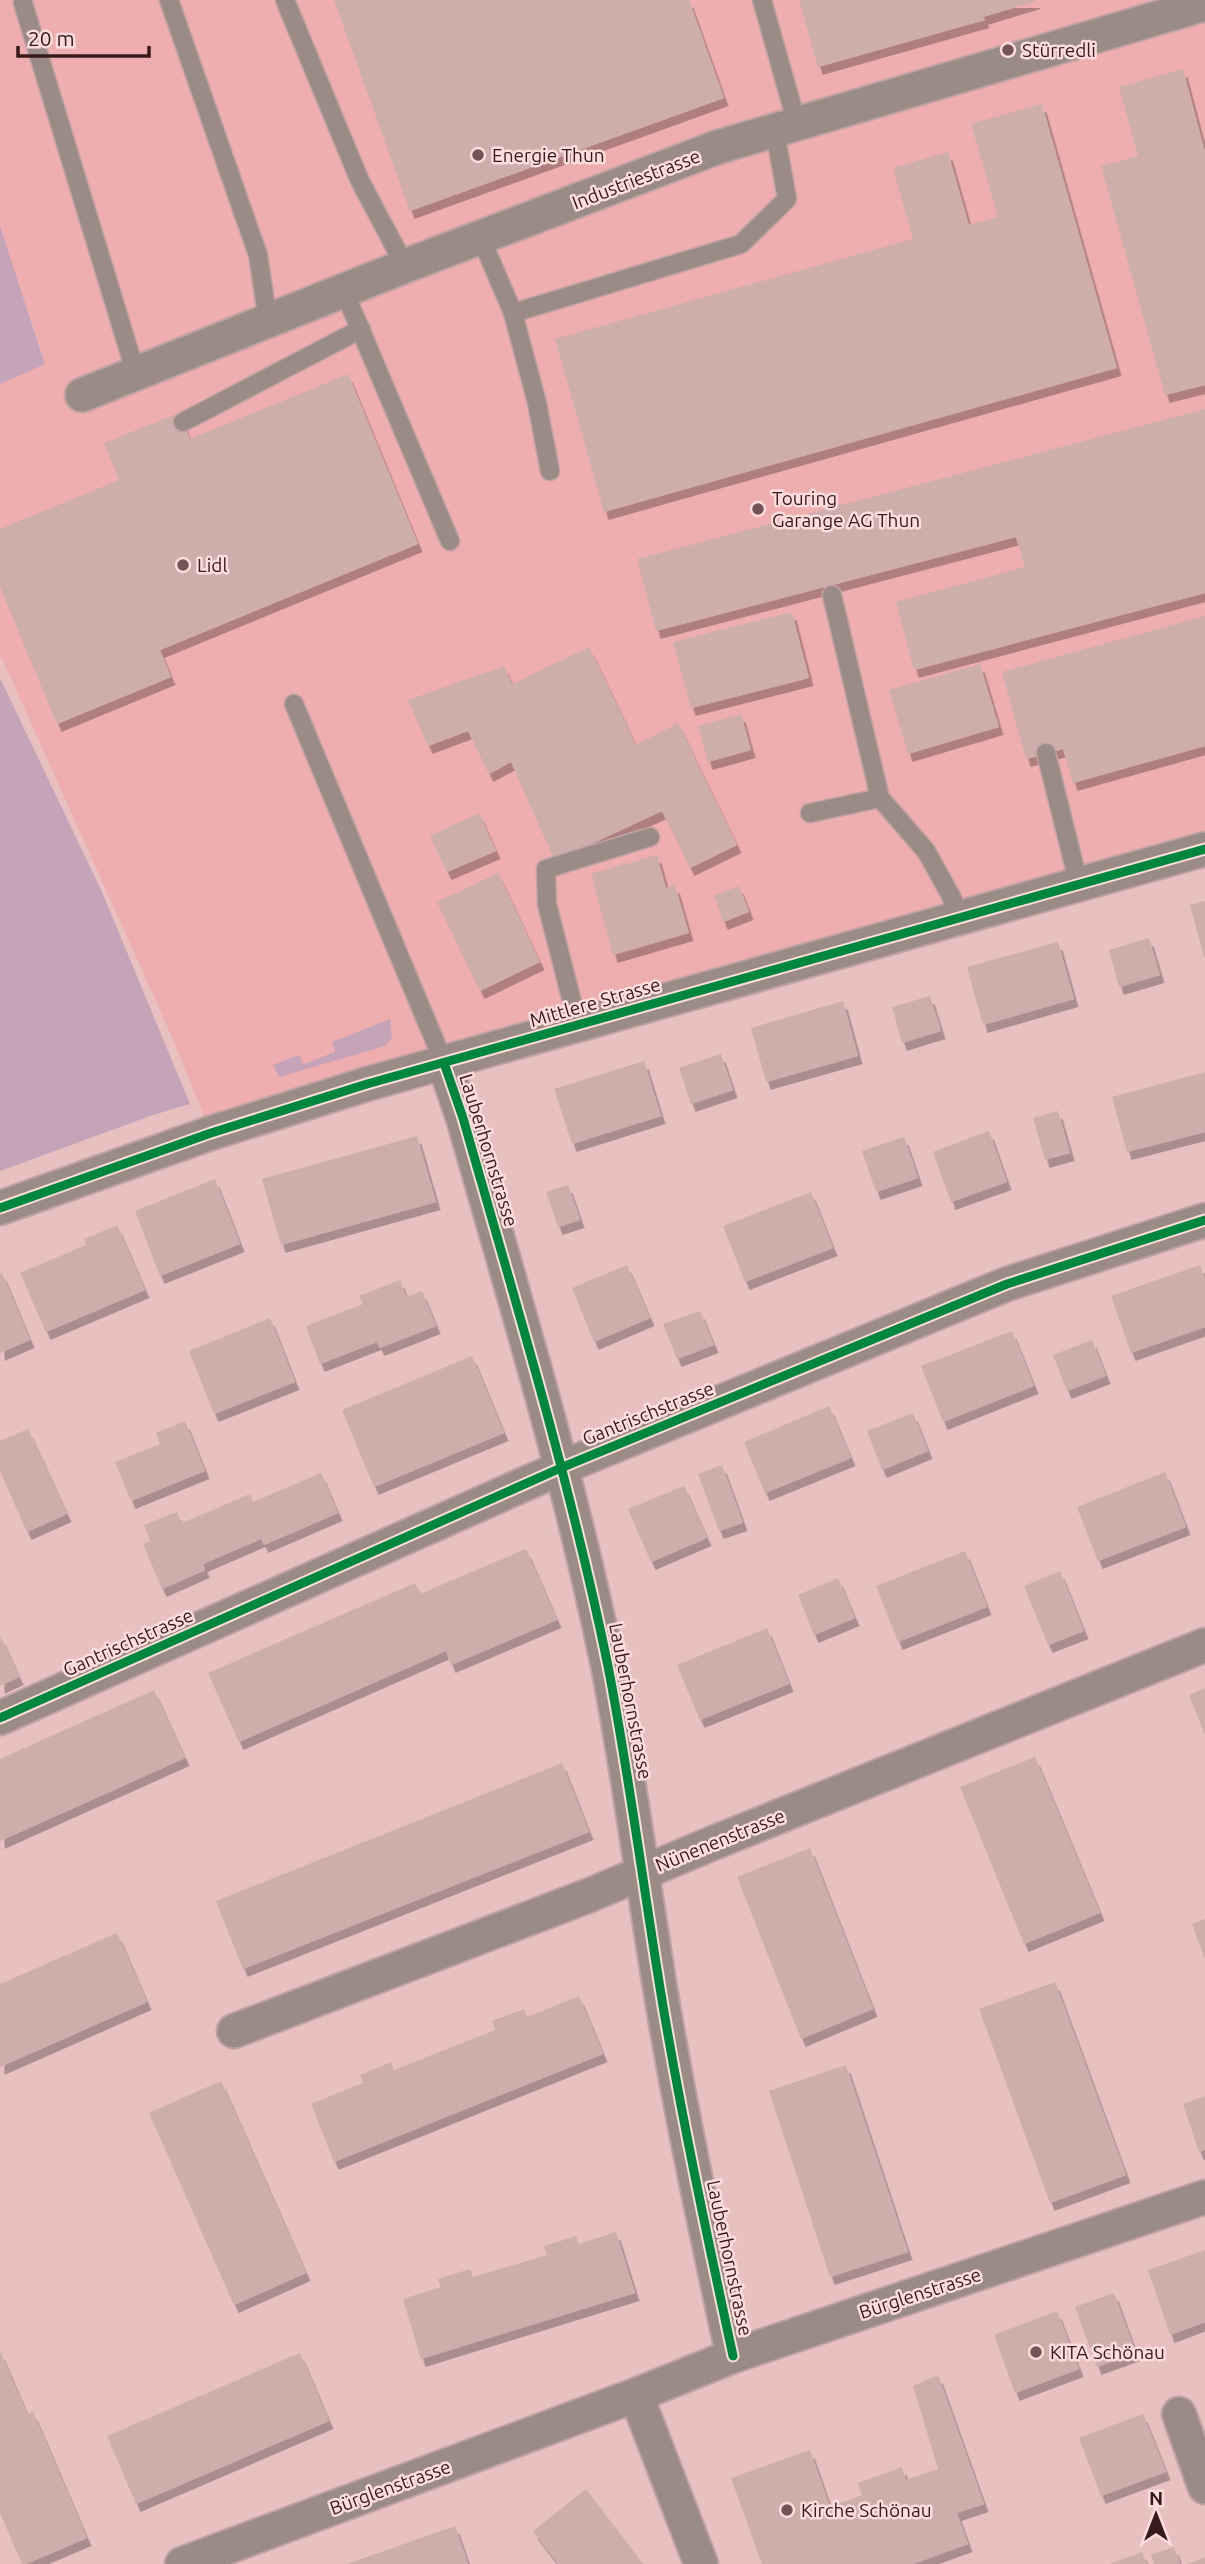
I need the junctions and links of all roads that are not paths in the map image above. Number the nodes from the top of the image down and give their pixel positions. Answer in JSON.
{"nodes":[{"id":1,"x":169,"y":0,"type":"edge"},
{"id":2,"x":285,"y":0,"type":"edge"},
{"id":3,"x":762,"y":0,"type":"edge"},
{"id":4,"x":23,"y":3,"type":"dead end"},
{"id":5,"x":1205,"y":4,"type":"edge"},
{"id":6,"x":786,"y":127,"type":"junction"},
{"id":7,"x":481,"y":238,"type":"junction"},
{"id":8,"x":405,"y":266,"type":"junction"},
{"id":9,"x":344,"y":291,"type":"junction"},
{"id":10,"x":513,"y":313,"type":"junction"},
{"id":11,"x":268,"y":321,"type":"junction"},
{"id":12,"x":361,"y":330,"type":"junction"},
{"id":13,"x":136,"y":374,"type":"junction"},
{"id":14,"x":82,"y":396,"type":"dead end"},
{"id":15,"x":183,"y":422,"type":"dead end"},
{"id":16,"x":550,"y":471,"type":"dead end"},
{"id":17,"x":450,"y":541,"type":"dead end"},
{"id":18,"x":832,"y":595,"type":"dead end"},
{"id":19,"x":294,"y":704,"type":"dead end"},
{"id":20,"x":1046,"y":753,"type":"dead end"},
{"id":21,"x":880,"y":797,"type":"junction"},
{"id":22,"x":810,"y":813,"type":"dead end"},
{"id":23,"x":650,"y":837,"type":"dead end"},
{"id":24,"x":1205,"y":849,"type":"edge"},
{"id":25,"x":1079,"y":885,"type":"junction"},
{"id":26,"x":960,"y":918,"type":"junction"},
{"id":27,"x":578,"y":1025,"type":"junction"},
{"id":28,"x":444,"y":1063,"type":"junction"},
{"id":29,"x":0,"y":1208,"type":"edge"},
{"id":30,"x":1205,"y":1220,"type":"edge"},
{"id":31,"x":563,"y":1467,"type":"junction"},
{"id":32,"x":1205,"y":1644,"type":"edge"},
{"id":33,"x":0,"y":1718,"type":"edge"},
{"id":34,"x":644,"y":1872,"type":"junction"},
{"id":35,"x":234,"y":2031,"type":"dead end"},
{"id":36,"x":1205,"y":2197,"type":"edge"},
{"id":37,"x":733,"y":2356,"type":"junction"},
{"id":38,"x":636,"y":2395,"type":"junction"},
{"id":39,"x":1179,"y":2414,"type":"dead end"},
{"id":40,"x":1205,"y":2487,"type":"edge"},
{"id":41,"x":182,"y":2564,"type":"edge"},
{"id":42,"x":701,"y":2564,"type":"edge"}],
"edges":[{"from":1,"to":11,"type":"lane"},
{"from":2,"to":8,"type":"lane"},
{"from":3,"to":6,"type":"lane"},
{"from":4,"to":13,"type":"lane"},
{"from":5,"to":6,"type":"street","name":"Industriestrasse"},
{"from":6,"to":7,"type":"street","name":"Industriestrasse"},
{"from":6,"to":10,"type":"lane"},
{"from":7,"to":8,"type":"street","name":"Industriestrasse"},
{"from":7,"to":10,"type":"lane"},
{"from":8,"to":9,"type":"street","name":"Industriestrasse"},
{"from":9,"to":11,"type":"street","name":"Industriestrasse"},
{"from":9,"to":12,"type":"lane"},
{"from":10,"to":16,"type":"lane"},
{"from":11,"to":13,"type":"street","name":"Industriestrasse"},
{"from":12,"to":15,"type":"lane"},
{"from":12,"to":17,"type":"lane"},
{"from":13,"to":14,"type":"street","name":"Industriestrasse"},
{"from":18,"to":21,"type":"lane"},
{"from":19,"to":28,"type":"lane"},
{"from":20,"to":25,"type":"lane"},
{"from":21,"to":22,"type":"lane"},
{"from":21,"to":26,"type":"lane"},
{"from":23,"to":27,"type":"lane"},
{"from":24,"to":25,"type":"street","name":"Mittlere Strasse"},
{"from":25,"to":26,"type":"street","name":"Mittlere Strasse"},
{"from":26,"to":27,"type":"street","name":"Mittlere Strasse"},
{"from":27,"to":28,"type":"street","name":"Mittlere Strasse"},
{"from":28,"to":29,"type":"street","name":"Mittlere Strasse"},
{"from":28,"to":31,"type":"street","name":"Lauberhornstrasse"},
{"from":30,"to":31,"type":"street","name":"Gantrischstrasse"},
{"from":31,"to":33,"type":"street","name":"Gantrischstrasse"},
{"from":31,"to":34,"type":"street","name":"Lauberhornstrasse"},
{"from":32,"to":34,"type":"street","name":"Nünenenstrasse"},
{"from":34,"to":35,"type":"street","name":"Nünenenstrasse"},
{"from":34,"to":37,"type":"street","name":"Lauberhornstrasse"},
{"from":36,"to":37,"type":"street","name":"Bürglenstrasse"},
{"from":37,"to":38,"type":"street","name":"Bürglenstrasse"},
{"from":38,"to":41,"type":"street","name":"Bürglenstrasse"},
{"from":38,"to":42,"type":"street"},
{"from":39,"to":40,"type":"street"}]}
